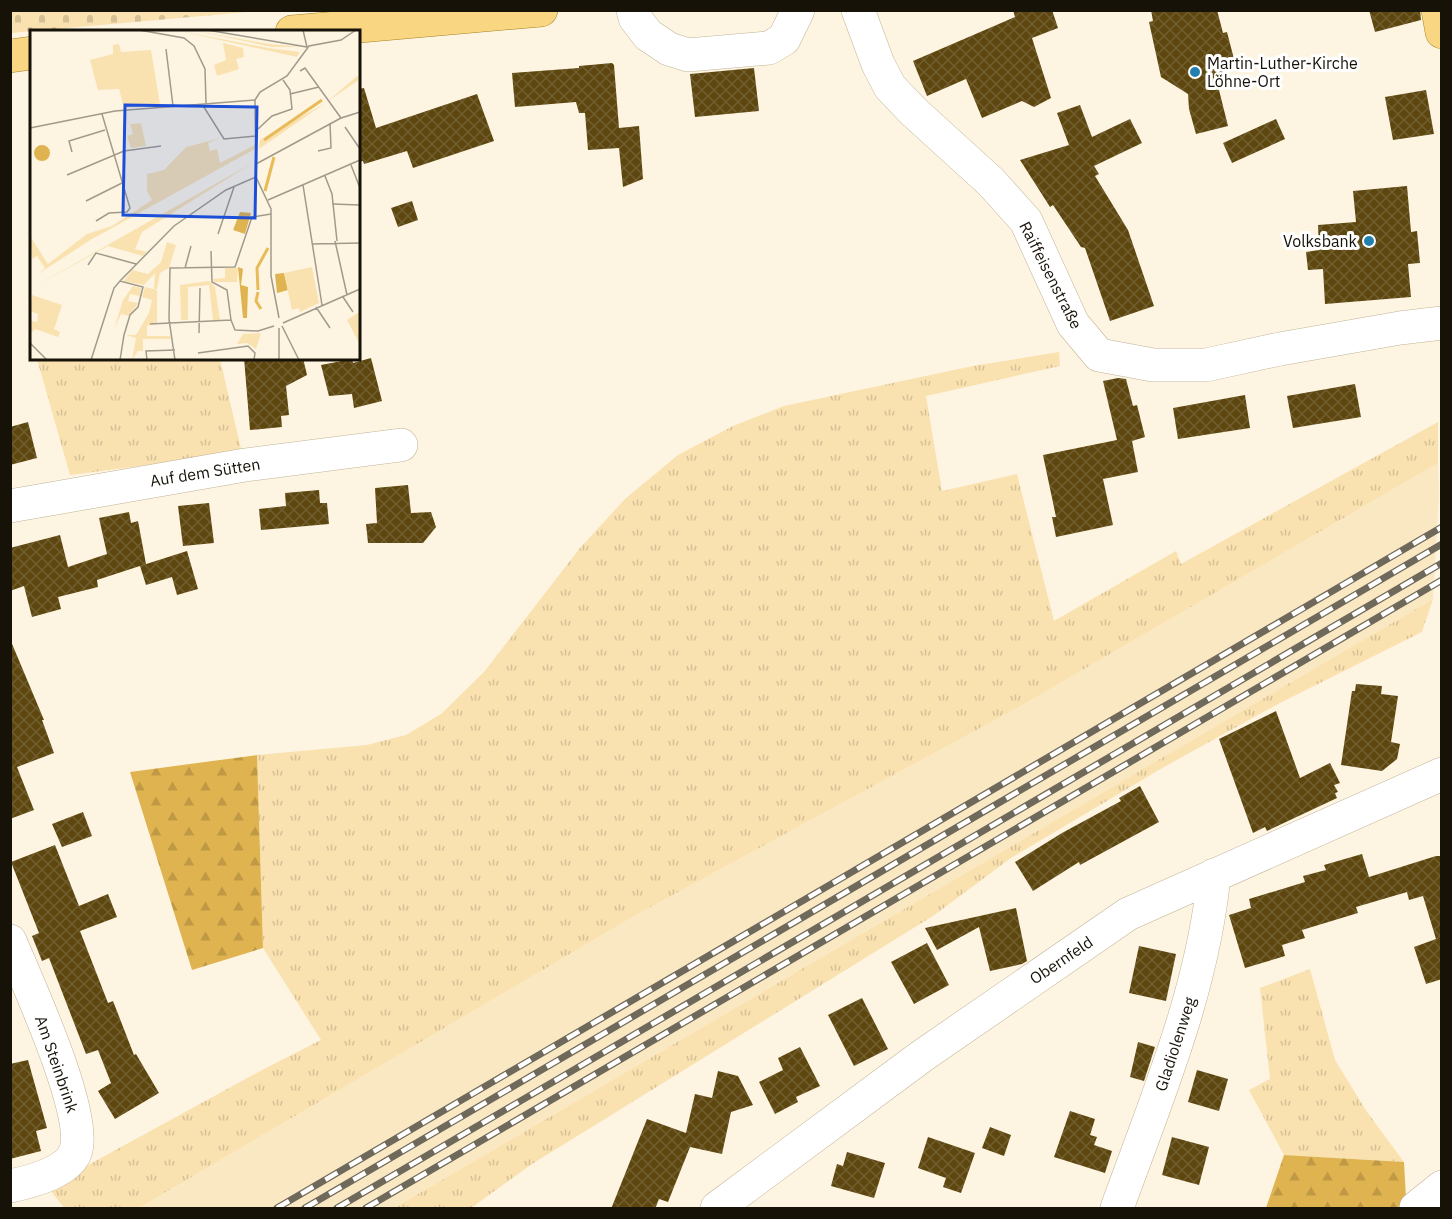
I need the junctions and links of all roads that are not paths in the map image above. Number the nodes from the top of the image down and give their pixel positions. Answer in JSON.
{"nodes":[{"id":1,"x":633,"y":10,"type":"edge"},
{"id":2,"x":798,"y":10,"type":"edge"},
{"id":3,"x":858,"y":10,"type":"edge"},
{"id":4,"x":1438,"y":10,"type":"edge"},
{"id":5,"x":534,"y":11,"type":"edge"},
{"id":6,"x":315,"y":30,"type":"edge"},
{"id":7,"x":1442,"y":32,"type":"edge"},
{"id":8,"x":30,"y":53,"type":"edge"},
{"id":9,"x":10,"y":56,"type":"edge"},
{"id":10,"x":1442,"y":323,"type":"edge"},
{"id":11,"x":401,"y":445,"type":"dead end"},
{"id":12,"x":10,"y":506,"type":"edge"},
{"id":13,"x":1442,"y":774,"type":"edge"},
{"id":14,"x":1214,"y":875,"type":"junction"},
{"id":15,"x":10,"y":940,"type":"edge"},
{"id":16,"x":10,"y":1186,"type":"edge"},
{"id":17,"x":1442,"y":1187,"type":"edge"},
{"id":18,"x":717,"y":1209,"type":"edge"},
{"id":19,"x":1117,"y":1209,"type":"edge"},
{"id":20,"x":1416,"y":1209,"type":"edge"}],
"edges":[{"from":1,"to":2,"type":"street"},
{"from":3,"to":10,"type":"street","name":"Raiffeisenstraße"},
{"from":4,"to":7,"type":"main road"},
{"from":5,"to":6,"type":"main road"},
{"from":8,"to":9,"type":"main road"},
{"from":11,"to":12,"type":"street","name":"Auf dem Sütten"},
{"from":13,"to":14,"type":"street","name":"Obernfeld"},
{"from":14,"to":18,"type":"street","name":"Obernfeld"},
{"from":14,"to":19,"type":"street","name":"Gladiolenweg"},
{"from":15,"to":16,"type":"street","name":"Am Steinbrink"},
{"from":17,"to":20,"type":"street"}]}
